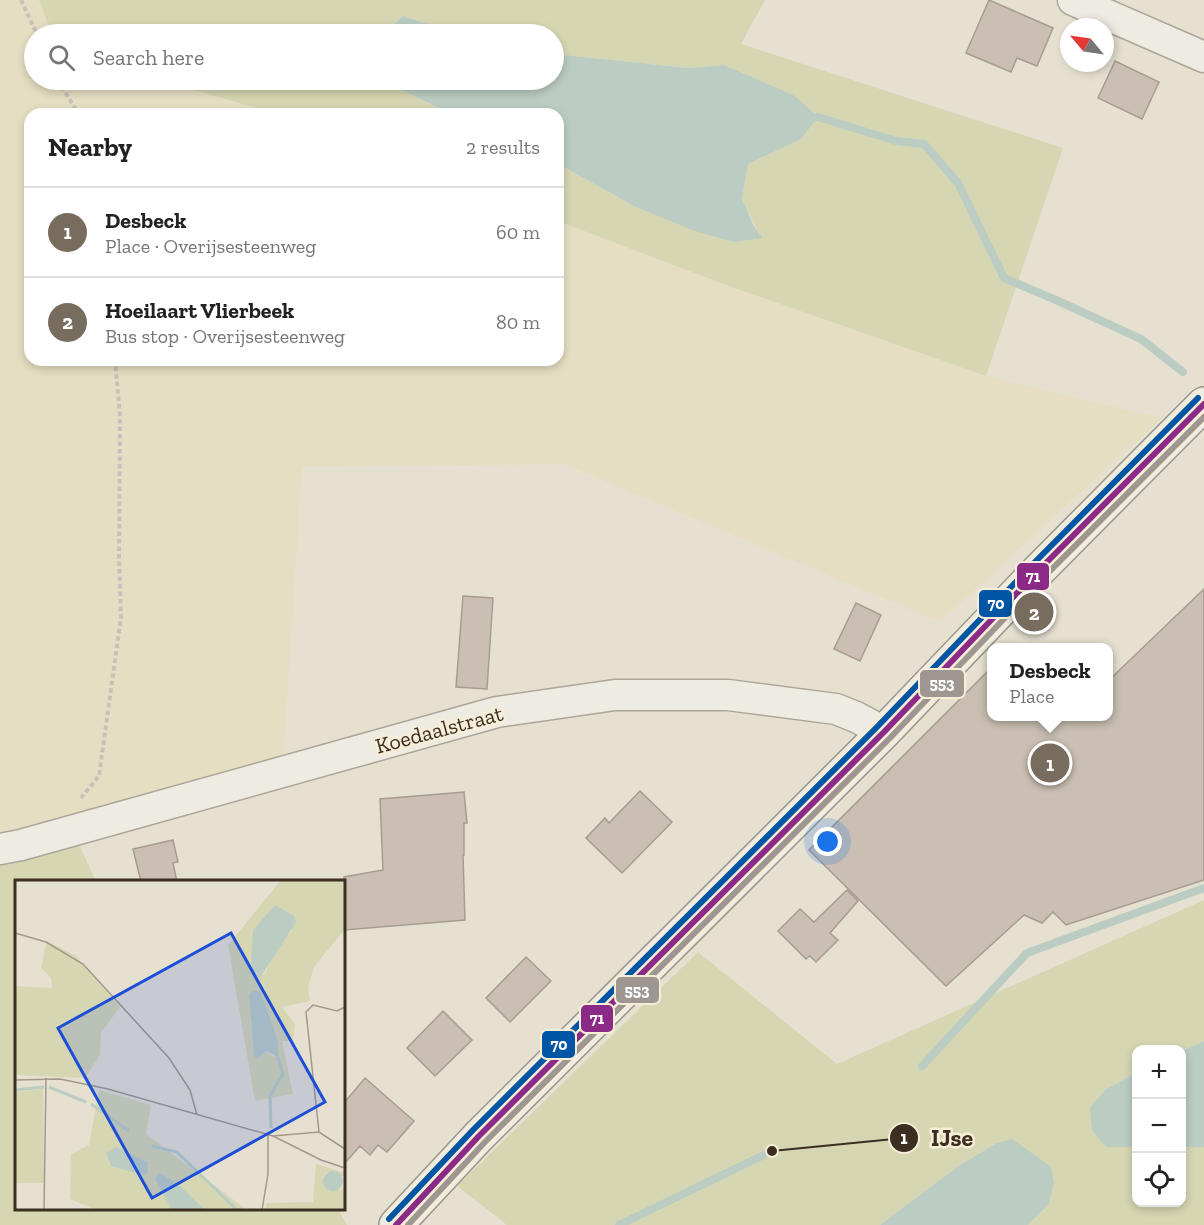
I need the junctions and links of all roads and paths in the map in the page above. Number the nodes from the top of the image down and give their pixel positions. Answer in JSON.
{"nodes":[{"id":1,"x":21,"y":0,"type":"edge"},
{"id":2,"x":1073,"y":0,"type":"edge"},
{"id":3,"x":32,"y":24,"type":"edge"},
{"id":4,"x":1204,"y":57,"type":"edge"},
{"id":5,"x":64,"y":90,"type":"edge"},
{"id":6,"x":75,"y":108,"type":"edge"},
{"id":7,"x":116,"y":366,"type":"edge"},
{"id":8,"x":1204,"y":404,"type":"edge"},
{"id":9,"x":884,"y":732,"type":"junction"},
{"id":10,"x":80,"y":800,"type":"dead end"},
{"id":11,"x":0,"y":849,"type":"edge"},
{"id":12,"x":396,"y":1225,"type":"edge"}],
"edges":[{"from":1,"to":3,"type":"path"},
{"from":2,"to":4,"type":"street"},
{"from":5,"to":6,"type":"path"},
{"from":7,"to":10,"type":"path"},
{"from":8,"to":9,"type":"main road"},
{"from":9,"to":11,"type":"street","name":"Koedaalstraat"},
{"from":9,"to":12,"type":"main road"}]}
